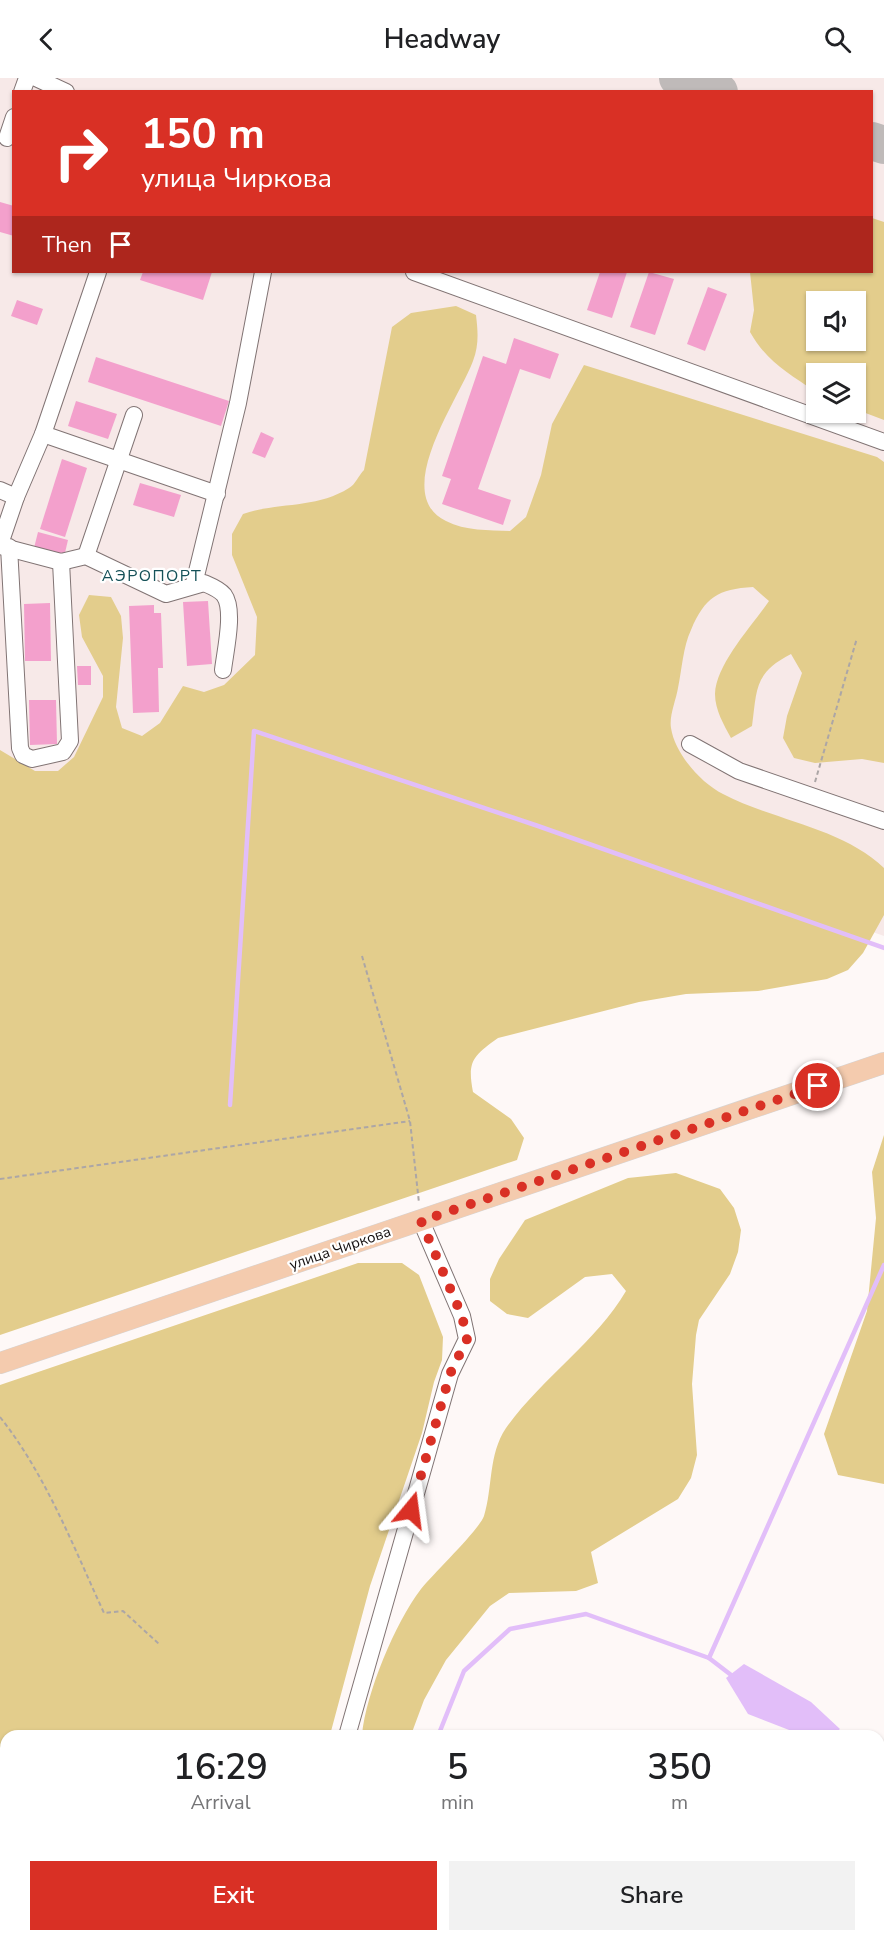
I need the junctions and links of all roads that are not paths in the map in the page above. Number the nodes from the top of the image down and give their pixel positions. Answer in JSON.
{"nodes":[{"id":1,"x":36,"y":78,"type":"edge"},
{"id":2,"x":62,"y":90,"type":"edge"},
{"id":3,"x":12,"y":123,"type":"edge"},
{"id":4,"x":7,"y":138,"type":"edge"},
{"id":5,"x":98,"y":273,"type":"edge"},
{"id":6,"x":263,"y":273,"type":"edge"},
{"id":7,"x":417,"y":273,"type":"edge"},
{"id":8,"x":134,"y":415,"type":"dead end"},
{"id":9,"x":43,"y":434,"type":"junction"},
{"id":10,"x":884,"y":442,"type":"edge"},
{"id":11,"x":119,"y":459,"type":"junction"},
{"id":12,"x":0,"y":490,"type":"edge"},
{"id":13,"x":217,"y":494,"type":"junction"},
{"id":14,"x":16,"y":497,"type":"junction"},
{"id":15,"x":3,"y":546,"type":"edge"},
{"id":16,"x":86,"y":556,"type":"junction"},
{"id":17,"x":61,"y":562,"type":"junction"},
{"id":18,"x":194,"y":584,"type":"junction"},
{"id":19,"x":224,"y":670,"type":"dead end"},
{"id":20,"x":690,"y":744,"type":"dead end"},
{"id":21,"x":884,"y":820,"type":"edge"},
{"id":22,"x":884,"y":1063,"type":"edge"},
{"id":23,"x":421,"y":1221,"type":"junction"},
{"id":24,"x":0,"y":1362,"type":"edge"},
{"id":25,"x":349,"y":1730,"type":"edge"}],
"edges":[{"from":1,"to":2,"type":"street"},
{"from":3,"to":4,"type":"street"},
{"from":5,"to":9,"type":"street"},
{"from":6,"to":13,"type":"street"},
{"from":7,"to":10,"type":"street"},
{"from":8,"to":11,"type":"street"},
{"from":9,"to":11,"type":"street"},
{"from":9,"to":14,"type":"street"},
{"from":11,"to":13,"type":"street"},
{"from":11,"to":16,"type":"street"},
{"from":12,"to":14,"type":"street"},
{"from":13,"to":18,"type":"street"},
{"from":14,"to":15,"type":"street"},
{"from":15,"to":17,"type":"street"},
{"from":15,"to":17,"type":"street"},
{"from":16,"to":17,"type":"street"},
{"from":16,"to":18,"type":"street"},
{"from":18,"to":19,"type":"street"},
{"from":20,"to":21,"type":"street"},
{"from":22,"to":23,"type":"main road","name":"улица Чиркова"},
{"from":23,"to":24,"type":"main road","name":"улица Чиркова"},
{"from":23,"to":25,"type":"street"}]}
